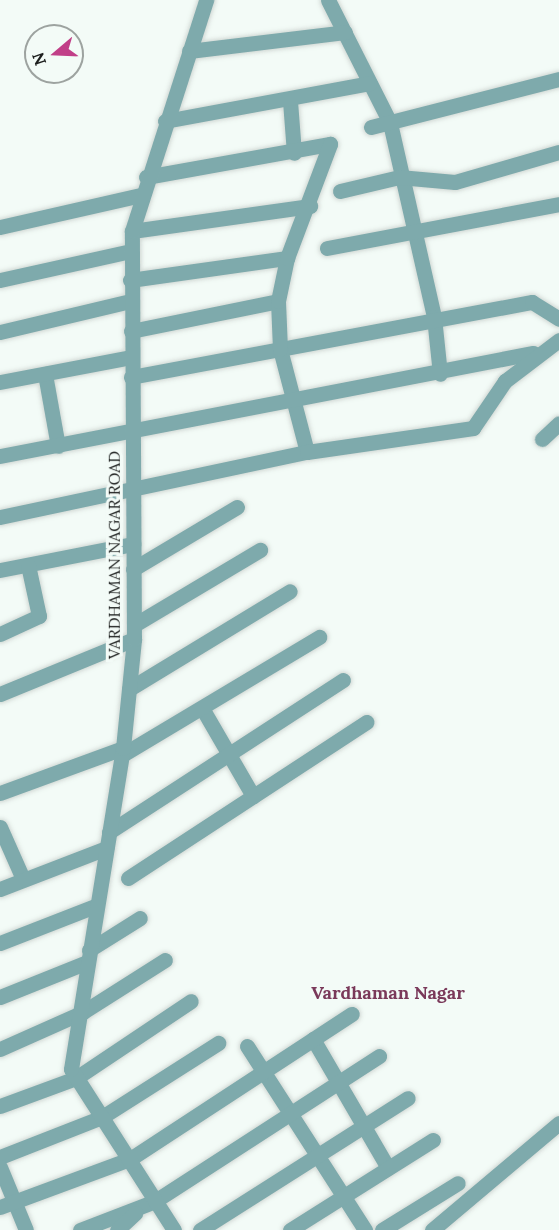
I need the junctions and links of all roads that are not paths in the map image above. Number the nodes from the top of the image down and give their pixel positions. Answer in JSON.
{"nodes":[{"id":1,"x":206,"y":0,"type":"edge"},
{"id":2,"x":328,"y":0,"type":"edge"},
{"id":3,"x":345,"y":32,"type":"junction"},
{"id":4,"x":189,"y":51,"type":"junction"},
{"id":5,"x":559,"y":79,"type":"edge"},
{"id":6,"x":370,"y":83,"type":"junction"},
{"id":7,"x":290,"y":101,"type":"junction"},
{"id":8,"x":165,"y":121,"type":"junction"},
{"id":9,"x":390,"y":123,"type":"junction"},
{"id":10,"x":371,"y":127,"type":"dead end"},
{"id":11,"x":559,"y":152,"type":"edge"},
{"id":12,"x":294,"y":153,"type":"junction"},
{"id":13,"x":146,"y":177,"type":"junction"},
{"id":14,"x":399,"y":177,"type":"junction"},
{"id":15,"x":340,"y":192,"type":"dead end"},
{"id":16,"x":141,"y":195,"type":"junction"},
{"id":17,"x":559,"y":204,"type":"edge"},
{"id":18,"x":310,"y":206,"type":"junction"},
{"id":19,"x":0,"y":227,"type":"edge"},
{"id":20,"x":132,"y":231,"type":"junction"},
{"id":21,"x":413,"y":231,"type":"junction"},
{"id":22,"x":327,"y":249,"type":"dead end"},
{"id":23,"x":131,"y":251,"type":"junction"},
{"id":24,"x":286,"y":258,"type":"junction"},
{"id":25,"x":0,"y":280,"type":"edge"},
{"id":26,"x":130,"y":280,"type":"junction"},
{"id":27,"x":130,"y":301,"type":"junction"},
{"id":28,"x":278,"y":301,"type":"junction"},
{"id":29,"x":434,"y":317,"type":"junction"},
{"id":30,"x":559,"y":319,"type":"edge"},
{"id":31,"x":131,"y":331,"type":"junction"},
{"id":32,"x":0,"y":332,"type":"edge"},
{"id":33,"x":559,"y":340,"type":"edge"},
{"id":34,"x":280,"y":349,"type":"junction"},
{"id":35,"x":540,"y":351,"type":"junction"},
{"id":36,"x":131,"y":357,"type":"junction"},
{"id":37,"x":45,"y":374,"type":"junction"},
{"id":38,"x":441,"y":374,"type":"junction"},
{"id":39,"x":131,"y":376,"type":"junction"},
{"id":40,"x":0,"y":382,"type":"edge"},
{"id":41,"x":293,"y":399,"type":"junction"},
{"id":42,"x":559,"y":423,"type":"edge"},
{"id":43,"x":132,"y":433,"type":"junction"},
{"id":44,"x":542,"y":439,"type":"dead end"},
{"id":45,"x":58,"y":446,"type":"junction"},
{"id":46,"x":307,"y":452,"type":"junction"},
{"id":47,"x":0,"y":456,"type":"edge"},
{"id":48,"x":133,"y":493,"type":"junction"},
{"id":49,"x":237,"y":507,"type":"dead end"},
{"id":50,"x":0,"y":517,"type":"edge"},
{"id":51,"x":133,"y":544,"type":"junction"},
{"id":52,"x":260,"y":550,"type":"dead end"},
{"id":53,"x":28,"y":565,"type":"junction"},
{"id":54,"x":133,"y":569,"type":"junction"},
{"id":55,"x":0,"y":570,"type":"edge"},
{"id":56,"x":290,"y":591,"type":"dead end"},
{"id":57,"x":134,"y":632,"type":"junction"},
{"id":58,"x":0,"y":634,"type":"edge"},
{"id":59,"x":319,"y":637,"type":"dead end"},
{"id":60,"x":343,"y":680,"type":"dead end"},
{"id":61,"x":129,"y":689,"type":"junction"},
{"id":62,"x":0,"y":694,"type":"edge"},
{"id":63,"x":202,"y":708,"type":"junction"},
{"id":64,"x":366,"y":722,"type":"dead end"},
{"id":65,"x":122,"y":751,"type":"junction"},
{"id":66,"x":228,"y":755,"type":"junction"},
{"id":67,"x":0,"y":792,"type":"edge"},
{"id":68,"x":253,"y":796,"type":"junction"},
{"id":69,"x":0,"y":827,"type":"edge"},
{"id":70,"x":109,"y":832,"type":"junction"},
{"id":71,"x":106,"y":848,"type":"junction"},
{"id":72,"x":128,"y":878,"type":"dead end"},
{"id":73,"x":23,"y":879,"type":"junction"},
{"id":74,"x":0,"y":888,"type":"edge"},
{"id":75,"x":96,"y":906,"type":"junction"},
{"id":76,"x":140,"y":918,"type":"dead end"},
{"id":77,"x":0,"y":943,"type":"edge"},
{"id":78,"x":88,"y":956,"type":"junction"},
{"id":79,"x":165,"y":960,"type":"dead end"},
{"id":80,"x":0,"y":998,"type":"edge"},
{"id":81,"x":191,"y":1000,"type":"dead end"},
{"id":82,"x":83,"y":1012,"type":"junction"},
{"id":83,"x":352,"y":1014,"type":"dead end"},
{"id":84,"x":313,"y":1038,"type":"junction"},
{"id":85,"x":218,"y":1043,"type":"dead end"},
{"id":86,"x":247,"y":1046,"type":"dead end"},
{"id":87,"x":0,"y":1049,"type":"edge"},
{"id":88,"x":379,"y":1056,"type":"dead end"},
{"id":89,"x":263,"y":1070,"type":"junction"},
{"id":90,"x":76,"y":1078,"type":"junction"},
{"id":91,"x":339,"y":1081,"type":"junction"},
{"id":92,"x":408,"y":1098,"type":"dead end"},
{"id":93,"x":0,"y":1106,"type":"edge"},
{"id":94,"x":288,"y":1113,"type":"junction"},
{"id":95,"x":102,"y":1117,"type":"junction"},
{"id":96,"x":559,"y":1123,"type":"edge"},
{"id":97,"x":364,"y":1124,"type":"junction"},
{"id":98,"x":434,"y":1140,"type":"dead end"},
{"id":99,"x":315,"y":1154,"type":"junction"},
{"id":100,"x":0,"y":1157,"type":"edge"},
{"id":101,"x":130,"y":1159,"type":"junction"},
{"id":102,"x":0,"y":1167,"type":"edge"},
{"id":103,"x":388,"y":1167,"type":"junction"},
{"id":104,"x":458,"y":1183,"type":"dead end"},
{"id":105,"x":342,"y":1196,"type":"junction"},
{"id":106,"x":15,"y":1201,"type":"junction"},
{"id":107,"x":149,"y":1204,"type":"junction"},
{"id":108,"x":0,"y":1208,"type":"edge"},
{"id":109,"x":26,"y":1230,"type":"edge"},
{"id":110,"x":80,"y":1230,"type":"edge"},
{"id":111,"x":117,"y":1230,"type":"edge"},
{"id":112,"x":174,"y":1230,"type":"edge"},
{"id":113,"x":200,"y":1230,"type":"edge"},
{"id":114,"x":290,"y":1230,"type":"edge"},
{"id":115,"x":365,"y":1230,"type":"edge"},
{"id":116,"x":382,"y":1230,"type":"edge"},
{"id":117,"x":432,"y":1230,"type":"edge"}],
"edges":[{"from":1,"to":4,"type":"street","name":"VARDHAMAN NAGAR ROAD"},
{"from":2,"to":3,"type":"street"},
{"from":3,"to":4,"type":"street"},
{"from":3,"to":6,"type":"street"},
{"from":4,"to":8,"type":"street","name":"VARDHAMAN NAGAR ROAD"},
{"from":5,"to":9,"type":"street"},
{"from":6,"to":7,"type":"street"},
{"from":6,"to":9,"type":"street"},
{"from":7,"to":8,"type":"street"},
{"from":7,"to":12,"type":"street"},
{"from":8,"to":13,"type":"street","name":"VARDHAMAN NAGAR ROAD"},
{"from":9,"to":10,"type":"street"},
{"from":9,"to":14,"type":"street"},
{"from":11,"to":14,"type":"street"},
{"from":12,"to":13,"type":"street"},
{"from":12,"to":18,"type":"street"},
{"from":13,"to":16,"type":"street","name":"VARDHAMAN NAGAR ROAD"},
{"from":14,"to":15,"type":"street"},
{"from":14,"to":21,"type":"street"},
{"from":16,"to":19,"type":"street"},
{"from":16,"to":20,"type":"street","name":"VARDHAMAN NAGAR ROAD"},
{"from":17,"to":21,"type":"street"},
{"from":18,"to":20,"type":"street"},
{"from":18,"to":24,"type":"street"},
{"from":20,"to":23,"type":"street","name":"VARDHAMAN NAGAR ROAD"},
{"from":21,"to":22,"type":"street"},
{"from":21,"to":29,"type":"street"},
{"from":23,"to":25,"type":"street"},
{"from":23,"to":26,"type":"street","name":"VARDHAMAN NAGAR ROAD"},
{"from":24,"to":26,"type":"street"},
{"from":24,"to":28,"type":"street"},
{"from":26,"to":27,"type":"street","name":"VARDHAMAN NAGAR ROAD"},
{"from":27,"to":31,"type":"street","name":"VARDHAMAN NAGAR ROAD"},
{"from":27,"to":32,"type":"street"},
{"from":28,"to":31,"type":"street"},
{"from":28,"to":34,"type":"street"},
{"from":29,"to":30,"type":"street"},
{"from":29,"to":34,"type":"street"},
{"from":29,"to":38,"type":"street"},
{"from":31,"to":36,"type":"street","name":"VARDHAMAN NAGAR ROAD"},
{"from":33,"to":35,"type":"street"},
{"from":34,"to":39,"type":"street"},
{"from":34,"to":41,"type":"street"},
{"from":35,"to":38,"type":"street"},
{"from":35,"to":46,"type":"street"},
{"from":36,"to":37,"type":"street"},
{"from":36,"to":39,"type":"street","name":"VARDHAMAN NAGAR ROAD"},
{"from":37,"to":40,"type":"street"},
{"from":37,"to":45,"type":"street"},
{"from":38,"to":41,"type":"street"},
{"from":39,"to":43,"type":"street","name":"VARDHAMAN NAGAR ROAD"},
{"from":41,"to":43,"type":"street"},
{"from":41,"to":46,"type":"street"},
{"from":42,"to":44,"type":"street"},
{"from":43,"to":45,"type":"street"},
{"from":43,"to":48,"type":"street","name":"VARDHAMAN NAGAR ROAD"},
{"from":45,"to":47,"type":"street"},
{"from":46,"to":48,"type":"street"},
{"from":48,"to":50,"type":"street"},
{"from":48,"to":51,"type":"street","name":"VARDHAMAN NAGAR ROAD"},
{"from":49,"to":54,"type":"street"},
{"from":51,"to":53,"type":"street"},
{"from":51,"to":54,"type":"street","name":"VARDHAMAN NAGAR ROAD"},
{"from":52,"to":57,"type":"street"},
{"from":53,"to":55,"type":"street"},
{"from":53,"to":58,"type":"street"},
{"from":54,"to":57,"type":"street","name":"VARDHAMAN NAGAR ROAD"},
{"from":56,"to":61,"type":"street"},
{"from":57,"to":61,"type":"street","name":"VARDHAMAN NAGAR ROAD"},
{"from":57,"to":62,"type":"street"},
{"from":59,"to":63,"type":"street"},
{"from":60,"to":66,"type":"street"},
{"from":61,"to":65,"type":"street","name":"VARDHAMAN NAGAR ROAD"},
{"from":63,"to":65,"type":"street"},
{"from":63,"to":66,"type":"street"},
{"from":64,"to":68,"type":"street"},
{"from":65,"to":67,"type":"street"},
{"from":65,"to":70,"type":"street","name":"VARDHAMAN NAGAR ROAD"},
{"from":66,"to":68,"type":"street"},
{"from":66,"to":70,"type":"street"},
{"from":68,"to":72,"type":"street"},
{"from":69,"to":73,"type":"street"},
{"from":70,"to":71,"type":"street","name":"VARDHAMAN NAGAR ROAD"},
{"from":71,"to":73,"type":"street"},
{"from":71,"to":75,"type":"street","name":"VARDHAMAN NAGAR ROAD"},
{"from":73,"to":74,"type":"street"},
{"from":75,"to":77,"type":"street"},
{"from":75,"to":78,"type":"street","name":"VARDHAMAN NAGAR ROAD"},
{"from":76,"to":78,"type":"street"},
{"from":78,"to":80,"type":"street"},
{"from":78,"to":82,"type":"street","name":"VARDHAMAN NAGAR ROAD"},
{"from":79,"to":82,"type":"street"},
{"from":81,"to":90,"type":"street"},
{"from":82,"to":87,"type":"street"},
{"from":82,"to":90,"type":"street","name":"VARDHAMAN NAGAR ROAD"},
{"from":83,"to":84,"type":"street"},
{"from":84,"to":89,"type":"street"},
{"from":84,"to":91,"type":"street"},
{"from":85,"to":95,"type":"street"},
{"from":86,"to":89,"type":"street"},
{"from":88,"to":91,"type":"street"},
{"from":89,"to":94,"type":"street"},
{"from":89,"to":101,"type":"street"},
{"from":90,"to":93,"type":"street"},
{"from":90,"to":95,"type":"street"},
{"from":91,"to":94,"type":"street"},
{"from":91,"to":97,"type":"street"},
{"from":92,"to":97,"type":"street"},
{"from":94,"to":99,"type":"street"},
{"from":94,"to":107,"type":"street"},
{"from":95,"to":100,"type":"street"},
{"from":95,"to":101,"type":"street"},
{"from":96,"to":117,"type":"street"},
{"from":97,"to":99,"type":"street"},
{"from":97,"to":103,"type":"street"},
{"from":98,"to":103,"type":"street"},
{"from":99,"to":105,"type":"street"},
{"from":99,"to":113,"type":"street"},
{"from":101,"to":106,"type":"street"},
{"from":101,"to":107,"type":"street"},
{"from":102,"to":106,"type":"street"},
{"from":103,"to":105,"type":"street"},
{"from":104,"to":116,"type":"street"},
{"from":105,"to":114,"type":"street"},
{"from":105,"to":115,"type":"street"},
{"from":106,"to":108,"type":"street"},
{"from":106,"to":109,"type":"street"},
{"from":107,"to":110,"type":"street"},
{"from":107,"to":111,"type":"street"},
{"from":107,"to":112,"type":"street"}]}
